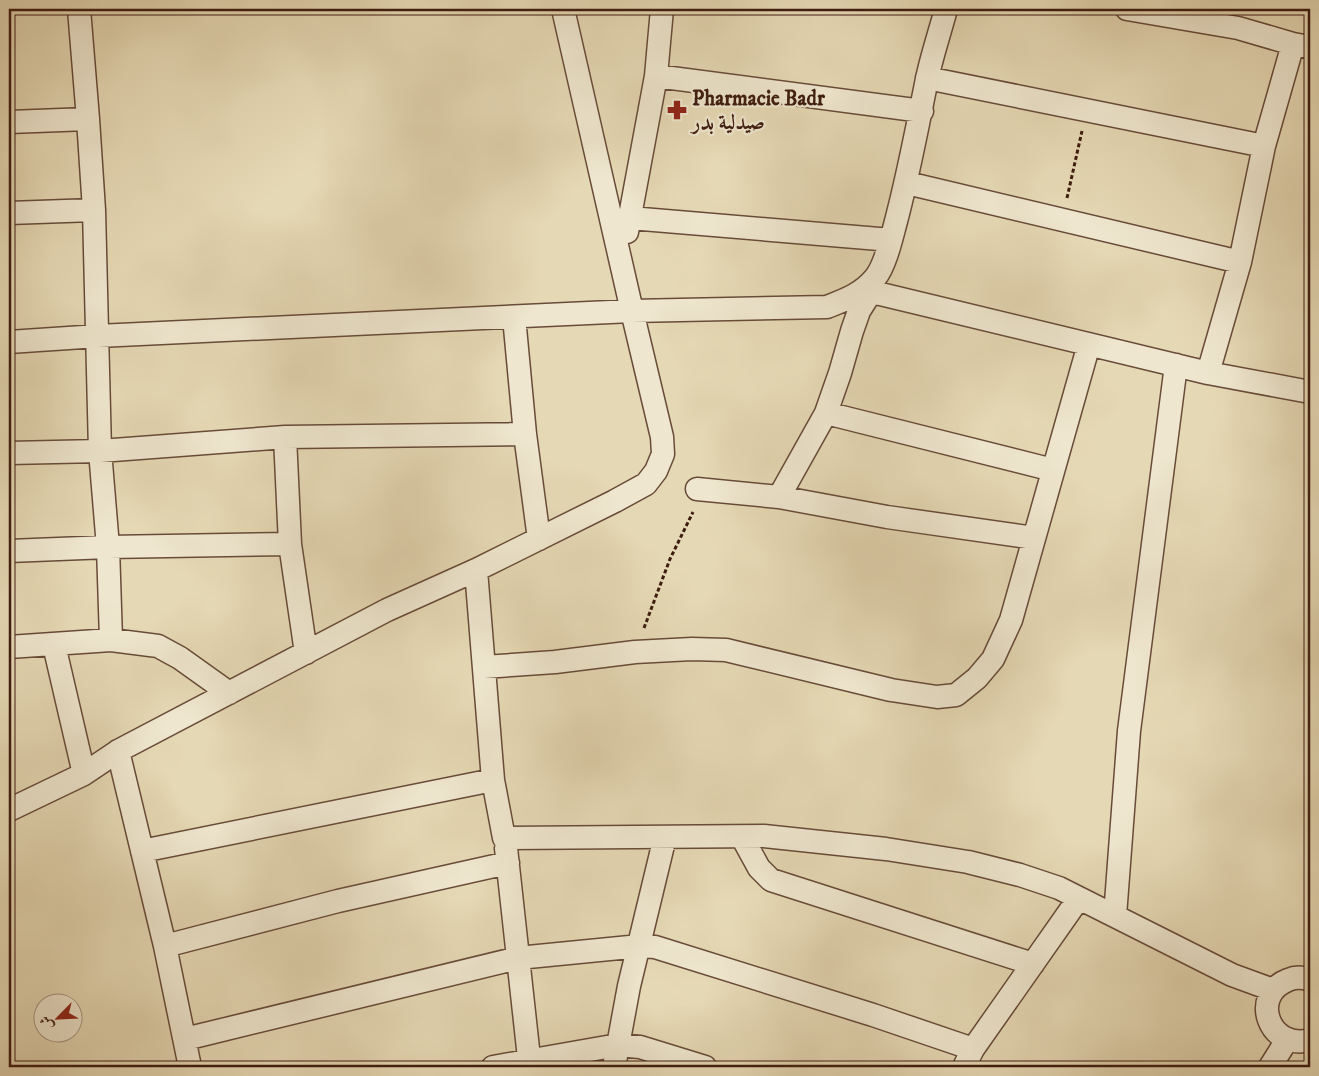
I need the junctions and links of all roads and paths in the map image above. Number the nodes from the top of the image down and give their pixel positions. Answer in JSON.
{"nodes":[{"id":1,"x":79,"y":9,"type":"edge"},
{"id":2,"x":563,"y":9,"type":"edge"},
{"id":3,"x":662,"y":9,"type":"edge"},
{"id":4,"x":946,"y":9,"type":"edge"},
{"id":5,"x":1127,"y":9,"type":"edge"},
{"id":6,"x":1239,"y":19,"type":"edge"},
{"id":7,"x":1301,"y":45,"type":"edge"},
{"id":8,"x":656,"y":76,"type":"junction"},
{"id":9,"x":927,"y":78,"type":"junction"},
{"id":10,"x":1087,"y":110,"type":"junction"},
{"id":11,"x":922,"y":111,"type":"junction"},
{"id":12,"x":88,"y":119,"type":"junction"},
{"id":13,"x":9,"y":122,"type":"edge"},
{"id":14,"x":1264,"y":146,"type":"junction"},
{"id":15,"x":907,"y":183,"type":"junction"},
{"id":16,"x":94,"y":210,"type":"junction"},
{"id":17,"x":9,"y":214,"type":"edge"},
{"id":18,"x":630,"y":218,"type":"junction"},
{"id":19,"x":1062,"y":218,"type":"junction"},
{"id":20,"x":891,"y":240,"type":"junction"},
{"id":21,"x":1240,"y":262,"type":"junction"},
{"id":22,"x":621,"y":265,"type":"junction"},
{"id":23,"x":868,"y":291,"type":"junction"},
{"id":24,"x":632,"y":311,"type":"junction"},
{"id":25,"x":514,"y":317,"type":"junction"},
{"id":26,"x":98,"y":336,"type":"junction"},
{"id":27,"x":9,"y":342,"type":"edge"},
{"id":28,"x":1089,"y":344,"type":"junction"},
{"id":29,"x":1176,"y":365,"type":"junction"},
{"id":30,"x":1208,"y":373,"type":"junction"},
{"id":31,"x":1310,"y":392,"type":"edge"},
{"id":32,"x":826,"y":413,"type":"junction"},
{"id":33,"x":525,"y":434,"type":"junction"},
{"id":34,"x":285,"y":437,"type":"junction"},
{"id":35,"x":100,"y":451,"type":"junction"},
{"id":36,"x":9,"y":453,"type":"edge"},
{"id":37,"x":1053,"y":470,"type":"junction"},
{"id":38,"x":697,"y":489,"type":"joint"},
{"id":39,"x":779,"y":497,"type":"junction"},
{"id":40,"x":1034,"y":538,"type":"junction"},
{"id":41,"x":539,"y":539,"type":"junction"},
{"id":42,"x":290,"y":544,"type":"junction"},
{"id":43,"x":108,"y":547,"type":"junction"},
{"id":44,"x":9,"y":551,"type":"edge"},
{"id":45,"x":476,"y":570,"type":"junction"},
{"id":46,"x":111,"y":640,"type":"junction"},
{"id":47,"x":54,"y":645,"type":"junction"},
{"id":48,"x":9,"y":647,"type":"edge"},
{"id":49,"x":635,"y":652,"type":"junction"},
{"id":50,"x":306,"y":653,"type":"junction"},
{"id":51,"x":484,"y":667,"type":"junction"},
{"id":52,"x":229,"y":693,"type":"junction"},
{"id":53,"x":118,"y":751,"type":"junction"},
{"id":54,"x":84,"y":774,"type":"junction"},
{"id":55,"x":493,"y":780,"type":"junction"},
{"id":56,"x":9,"y":810,"type":"edge"},
{"id":57,"x":665,"y":837,"type":"junction"},
{"id":58,"x":742,"y":837,"type":"junction"},
{"id":59,"x":504,"y":838,"type":"junction"},
{"id":60,"x":142,"y":851,"type":"junction"},
{"id":61,"x":508,"y":862,"type":"junction"},
{"id":62,"x":1080,"y":898,"type":"junction"},
{"id":63,"x":1115,"y":916,"type":"junction"},
{"id":64,"x":165,"y":946,"type":"junction"},
{"id":65,"x":640,"y":946,"type":"junction"},
{"id":66,"x":518,"y":958,"type":"junction"},
{"id":67,"x":1033,"y":964,"type":"junction"},
{"id":68,"x":1310,"y":980,"type":"edge"},
{"id":69,"x":1273,"y":990,"type":"junction"},
{"id":70,"x":185,"y":1039,"type":"junction"},
{"id":71,"x":1286,"y":1040,"type":"junction"},
{"id":72,"x":1310,"y":1040,"type":"edge"},
{"id":73,"x":618,"y":1045,"type":"junction"},
{"id":74,"x":968,"y":1058,"type":"edge"},
{"id":75,"x":530,"y":1064,"type":"edge"},
{"id":76,"x":190,"y":1067,"type":"edge"},
{"id":77,"x":493,"y":1067,"type":"edge"},
{"id":78,"x":614,"y":1067,"type":"edge"},
{"id":79,"x":705,"y":1067,"type":"edge"},
{"id":80,"x":1270,"y":1067,"type":"edge"}],
"edges":[{"from":1,"to":12,"type":"street"},
{"from":2,"to":22,"type":"street"},
{"from":3,"to":8,"type":"street"},
{"from":4,"to":9,"type":"street"},
{"from":5,"to":6,"type":"street"},
{"from":6,"to":7,"type":"street"},
{"from":7,"to":14,"type":"street"},
{"from":8,"to":11,"type":"street"},
{"from":8,"to":18,"type":"street"},
{"from":9,"to":10,"type":"street"},
{"from":9,"to":11,"type":"street"},
{"from":10,"to":14,"type":"street"},
{"from":10,"to":19,"type":"path"},
{"from":11,"to":15,"type":"street"},
{"from":12,"to":13,"type":"street"},
{"from":12,"to":16,"type":"street"},
{"from":14,"to":21,"type":"street"},
{"from":15,"to":19,"type":"street"},
{"from":15,"to":20,"type":"street"},
{"from":16,"to":17,"type":"street"},
{"from":16,"to":26,"type":"street"},
{"from":18,"to":20,"type":"street"},
{"from":18,"to":22,"type":"street"},
{"from":19,"to":21,"type":"street"},
{"from":20,"to":23,"type":"street"},
{"from":21,"to":30,"type":"street"},
{"from":22,"to":24,"type":"street"},
{"from":23,"to":24,"type":"street"},
{"from":23,"to":28,"type":"street"},
{"from":23,"to":32,"type":"street"},
{"from":24,"to":25,"type":"street"},
{"from":24,"to":41,"type":"street"},
{"from":25,"to":26,"type":"street"},
{"from":25,"to":33,"type":"street"},
{"from":26,"to":27,"type":"street"},
{"from":26,"to":35,"type":"street"},
{"from":28,"to":29,"type":"street"},
{"from":28,"to":37,"type":"street"},
{"from":29,"to":30,"type":"street"},
{"from":29,"to":63,"type":"street"},
{"from":30,"to":31,"type":"street"},
{"from":32,"to":37,"type":"street"},
{"from":32,"to":39,"type":"street"},
{"from":33,"to":34,"type":"street"},
{"from":33,"to":41,"type":"street"},
{"from":34,"to":35,"type":"street"},
{"from":34,"to":42,"type":"street"},
{"from":35,"to":36,"type":"street"},
{"from":35,"to":43,"type":"street"},
{"from":37,"to":40,"type":"street"},
{"from":38,"to":39,"type":"street"},
{"from":38,"to":49,"type":"path"},
{"from":39,"to":40,"type":"street"},
{"from":40,"to":49,"type":"street"},
{"from":41,"to":45,"type":"street"},
{"from":42,"to":43,"type":"street"},
{"from":42,"to":50,"type":"street"},
{"from":43,"to":44,"type":"street"},
{"from":43,"to":46,"type":"street"},
{"from":45,"to":50,"type":"street"},
{"from":45,"to":51,"type":"street"},
{"from":46,"to":47,"type":"street"},
{"from":46,"to":52,"type":"street"},
{"from":47,"to":48,"type":"street"},
{"from":47,"to":54,"type":"street"},
{"from":49,"to":51,"type":"street"},
{"from":50,"to":52,"type":"street"},
{"from":51,"to":55,"type":"street"},
{"from":52,"to":53,"type":"street"},
{"from":53,"to":54,"type":"street"},
{"from":53,"to":60,"type":"street"},
{"from":54,"to":56,"type":"street"},
{"from":55,"to":59,"type":"street"},
{"from":55,"to":60,"type":"street"},
{"from":57,"to":58,"type":"street"},
{"from":57,"to":59,"type":"street"},
{"from":57,"to":65,"type":"street"},
{"from":58,"to":62,"type":"street"},
{"from":58,"to":67,"type":"street"},
{"from":59,"to":61,"type":"street"},
{"from":60,"to":64,"type":"street"},
{"from":61,"to":64,"type":"street"},
{"from":61,"to":66,"type":"street"},
{"from":62,"to":63,"type":"street"},
{"from":62,"to":67,"type":"street"},
{"from":63,"to":69,"type":"street"},
{"from":64,"to":70,"type":"street"},
{"from":65,"to":66,"type":"street"},
{"from":65,"to":73,"type":"street"},
{"from":65,"to":74,"type":"street"},
{"from":66,"to":70,"type":"street"},
{"from":66,"to":75,"type":"street"},
{"from":67,"to":74,"type":"street"},
{"from":68,"to":69,"type":"street"},
{"from":69,"to":71,"type":"street"},
{"from":70,"to":76,"type":"street"},
{"from":71,"to":72,"type":"street"},
{"from":71,"to":80,"type":"street"},
{"from":73,"to":75,"type":"street"},
{"from":73,"to":78,"type":"street"},
{"from":73,"to":79,"type":"street"},
{"from":75,"to":77,"type":"street"}]}
